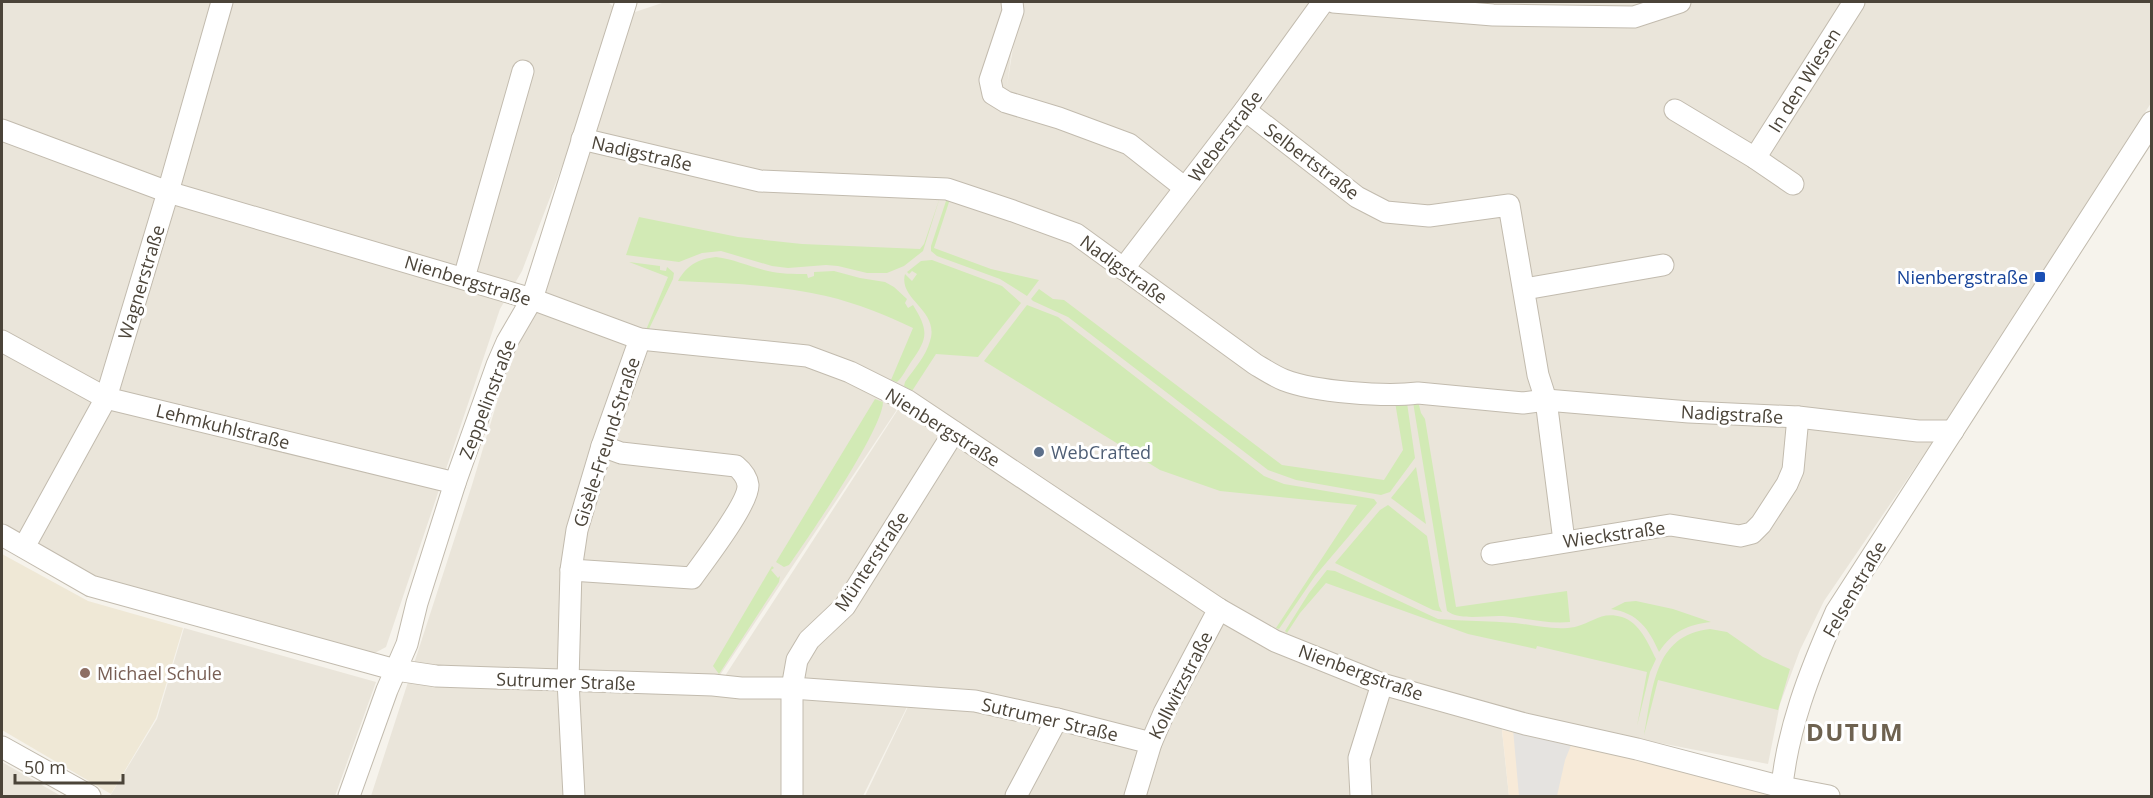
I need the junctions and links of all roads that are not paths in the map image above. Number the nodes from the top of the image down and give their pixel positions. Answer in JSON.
{"nodes":[{"id":1,"x":222,"y":2,"type":"edge"},
{"id":2,"x":626,"y":2,"type":"edge"},
{"id":3,"x":1012,"y":2,"type":"edge"},
{"id":4,"x":1323,"y":2,"type":"edge"},
{"id":5,"x":1333,"y":2,"type":"edge"},
{"id":6,"x":1680,"y":2,"type":"edge"},
{"id":7,"x":1854,"y":2,"type":"edge"},
{"id":8,"x":523,"y":71,"type":"dead end"},
{"id":9,"x":1245,"y":110,"type":"junction"},
{"id":10,"x":1675,"y":110,"type":"dead end"},
{"id":11,"x":2151,"y":122,"type":"edge"},
{"id":12,"x":2,"y":130,"type":"edge"},
{"id":13,"x":582,"y":139,"type":"junction"},
{"id":14,"x":1755,"y":158,"type":"junction"},
{"id":15,"x":1793,"y":184,"type":"dead end"},
{"id":16,"x":1185,"y":188,"type":"junction"},
{"id":17,"x":168,"y":192,"type":"junction"},
{"id":18,"x":1663,"y":265,"type":"dead end"},
{"id":19,"x":1124,"y":269,"type":"junction"},
{"id":20,"x":464,"y":278,"type":"junction"},
{"id":21,"x":1525,"y":289,"type":"junction"},
{"id":22,"x":532,"y":299,"type":"junction"},
{"id":23,"x":640,"y":339,"type":"junction"},
{"id":24,"x":2,"y":341,"type":"edge"},
{"id":25,"x":106,"y":398,"type":"junction"},
{"id":26,"x":1546,"y":400,"type":"junction"},
{"id":27,"x":1798,"y":417,"type":"junction"},
{"id":28,"x":1953,"y":431,"type":"junction"},
{"id":29,"x":954,"y":432,"type":"junction"},
{"id":30,"x":602,"y":446,"type":"junction"},
{"id":31,"x":455,"y":483,"type":"junction"},
{"id":32,"x":2,"y":535,"type":"edge"},
{"id":33,"x":1564,"y":541,"type":"junction"},
{"id":34,"x":24,"y":547,"type":"junction"},
{"id":35,"x":1492,"y":554,"type":"dead end"},
{"id":36,"x":571,"y":570,"type":"junction"},
{"id":37,"x":1219,"y":609,"type":"junction"},
{"id":38,"x":396,"y":670,"type":"junction"},
{"id":39,"x":568,"y":681,"type":"junction"},
{"id":40,"x":1382,"y":684,"type":"junction"},
{"id":41,"x":792,"y":688,"type":"junction"},
{"id":42,"x":1057,"y":719,"type":"junction"},
{"id":43,"x":1151,"y":743,"type":"junction"},
{"id":44,"x":2,"y":747,"type":"edge"},
{"id":45,"x":1781,"y":792,"type":"edge"},
{"id":46,"x":90,"y":796,"type":"edge"},
{"id":47,"x":349,"y":796,"type":"edge"},
{"id":48,"x":574,"y":796,"type":"edge"},
{"id":49,"x":792,"y":796,"type":"edge"},
{"id":50,"x":1016,"y":796,"type":"edge"},
{"id":51,"x":1134,"y":796,"type":"edge"},
{"id":52,"x":1362,"y":796,"type":"edge"},
{"id":53,"x":1829,"y":796,"type":"edge"}],
"edges":[{"from":1,"to":17,"type":"street","name":"Wagnerstraße"},
{"from":2,"to":13,"type":"street","name":"Zeppelinstraße"},
{"from":3,"to":16,"type":"street"},
{"from":4,"to":9,"type":"street","name":"Weberstraße"},
{"from":5,"to":6,"type":"street"},
{"from":7,"to":14,"type":"street","name":"In den Wiesen"},
{"from":8,"to":20,"type":"street"},
{"from":9,"to":16,"type":"street","name":"Weberstraße"},
{"from":9,"to":21,"type":"street","name":"Selbertstraße"},
{"from":10,"to":14,"type":"street"},
{"from":11,"to":28,"type":"street","name":"Felsenstraße"},
{"from":12,"to":17,"type":"street","name":"Nienbergstraße"},
{"from":13,"to":19,"type":"street","name":"Nadigstraße"},
{"from":13,"to":22,"type":"street","name":"Zeppelinstraße"},
{"from":14,"to":15,"type":"street"},
{"from":16,"to":19,"type":"street","name":"Weberstraße"},
{"from":17,"to":20,"type":"street","name":"Nienbergstraße"},
{"from":17,"to":25,"type":"street","name":"Wagnerstraße"},
{"from":18,"to":21,"type":"street"},
{"from":19,"to":26,"type":"street","name":"Nadigstraße"},
{"from":20,"to":22,"type":"street","name":"Nienbergstraße"},
{"from":21,"to":26,"type":"street","name":"Selbertstraße"},
{"from":22,"to":23,"type":"street","name":"Nienbergstraße"},
{"from":22,"to":31,"type":"street","name":"Zeppelinstraße"},
{"from":23,"to":29,"type":"street","name":"Nienbergstraße"},
{"from":23,"to":30,"type":"street","name":"Gisèle-Freund-Straße"},
{"from":24,"to":25,"type":"street","name":"Lehmkuhlstraße"},
{"from":25,"to":31,"type":"street","name":"Lehmkuhlstraße"},
{"from":25,"to":34,"type":"street","name":"Wagnerstraße"},
{"from":26,"to":27,"type":"street","name":"Nadigstraße"},
{"from":26,"to":33,"type":"street"},
{"from":27,"to":28,"type":"street","name":"Nadigstraße"},
{"from":27,"to":33,"type":"street","name":"Wieckstraße"},
{"from":28,"to":45,"type":"street","name":"Felsenstraße"},
{"from":29,"to":37,"type":"street","name":"Nienbergstraße"},
{"from":29,"to":41,"type":"street","name":"Münterstraße"},
{"from":30,"to":36,"type":"street","name":"Gisèle-Freund-Straße"},
{"from":30,"to":36,"type":"street"},
{"from":31,"to":38,"type":"street","name":"Zeppelinstraße"},
{"from":32,"to":34,"type":"street","name":"Sutrumer Straße"},
{"from":33,"to":35,"type":"street","name":"Wieckstraße"},
{"from":34,"to":38,"type":"street","name":"Sutrumer Straße"},
{"from":36,"to":39,"type":"street","name":"Gisèle-Freund-Straße"},
{"from":37,"to":40,"type":"street","name":"Nienbergstraße"},
{"from":37,"to":43,"type":"street","name":"Kollwitzstraße"},
{"from":38,"to":39,"type":"street","name":"Sutrumer Straße"},
{"from":38,"to":47,"type":"street","name":"Zeppelinstraße"},
{"from":39,"to":41,"type":"street","name":"Sutrumer Straße"},
{"from":39,"to":48,"type":"street","name":"Gisèle-Freund-Straße"},
{"from":40,"to":45,"type":"street","name":"Nienbergstraße"},
{"from":40,"to":52,"type":"street"},
{"from":41,"to":42,"type":"street","name":"Sutrumer Straße"},
{"from":41,"to":49,"type":"street","name":"Münterstraße"},
{"from":42,"to":43,"type":"street","name":"Sutrumer Straße"},
{"from":42,"to":50,"type":"street"},
{"from":43,"to":51,"type":"street","name":"Kollwitzstraße"},
{"from":44,"to":46,"type":"street"},
{"from":45,"to":53,"type":"street","name":"Nienbergstraße"}]}
